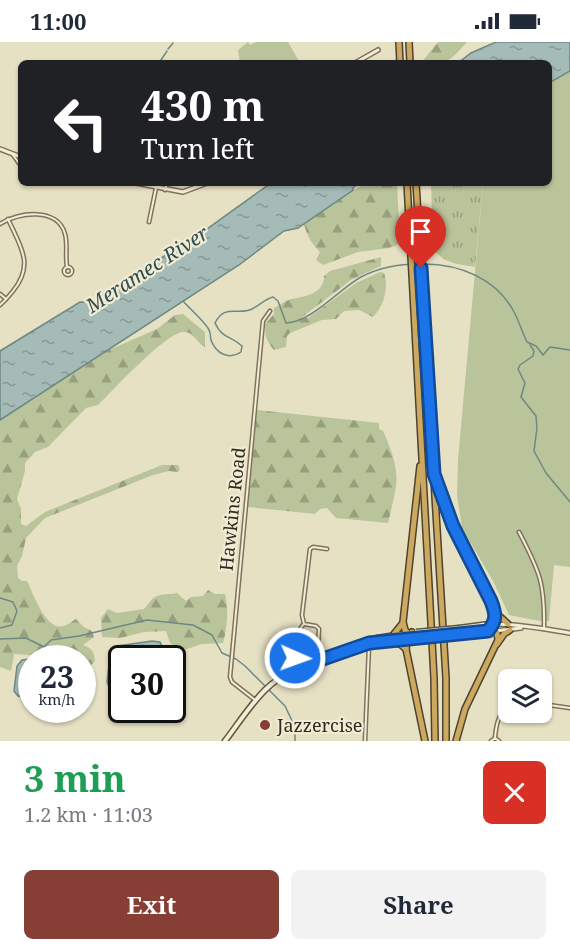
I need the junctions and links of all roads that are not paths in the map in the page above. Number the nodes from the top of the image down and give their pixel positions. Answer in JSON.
{"nodes":[{"id":1,"x":399,"y":42,"type":"edge"},
{"id":2,"x":409,"y":42,"type":"edge"},
{"id":3,"x":378,"y":50,"type":"dead end"},
{"id":4,"x":360,"y":60,"type":"edge"},
{"id":5,"x":400,"y":60,"type":"edge"},
{"id":6,"x":410,"y":60,"type":"edge"},
{"id":7,"x":0,"y":148,"type":"edge"},
{"id":8,"x":14,"y":155,"type":"junction"},
{"id":9,"x":18,"y":156,"type":"edge"},
{"id":10,"x":18,"y":161,"type":"edge"},
{"id":11,"x":148,"y":186,"type":"edge"},
{"id":12,"x":166,"y":186,"type":"edge"},
{"id":13,"x":200,"y":186,"type":"edge"},
{"id":14,"x":407,"y":186,"type":"edge"},
{"id":15,"x":416,"y":186,"type":"edge"},
{"id":16,"x":156,"y":188,"type":"junction"},
{"id":17,"x":165,"y":190,"type":"junction"},
{"id":18,"x":8,"y":219,"type":"junction"},
{"id":19,"x":149,"y":222,"type":"dead end"},
{"id":20,"x":0,"y":224,"type":"edge"},
{"id":21,"x":67,"y":267,"type":"dead end"},
{"id":22,"x":0,"y":294,"type":"edge"},
{"id":23,"x":6,"y":299,"type":"junction"},
{"id":24,"x":0,"y":305,"type":"edge"},
{"id":25,"x":270,"y":311,"type":"dead end"},
{"id":26,"x":422,"y":452,"type":"junction"},
{"id":27,"x":434,"y":474,"type":"junction"},
{"id":28,"x":519,"y":532,"type":"dead end"},
{"id":29,"x":327,"y":549,"type":"dead end"},
{"id":30,"x":496,"y":613,"type":"junction"},
{"id":31,"x":403,"y":622,"type":"junction"},
{"id":32,"x":304,"y":624,"type":"junction"},
{"id":33,"x":492,"y":627,"type":"junction"},
{"id":34,"x":509,"y":627,"type":"junction"},
{"id":35,"x":544,"y":629,"type":"junction"},
{"id":36,"x":570,"y":633,"type":"edge"},
{"id":37,"x":394,"y":634,"type":"junction"},
{"id":38,"x":412,"y":635,"type":"junction"},
{"id":39,"x":388,"y":641,"type":"junction"},
{"id":40,"x":369,"y":643,"type":"junction"},
{"id":41,"x":318,"y":647,"type":"dead end"},
{"id":42,"x":495,"y":648,"type":"junction"},
{"id":43,"x":406,"y":649,"type":"junction"},
{"id":44,"x":300,"y":667,"type":"junction"},
{"id":45,"x":256,"y":701,"type":"junction"},
{"id":46,"x":552,"y":705,"type":"edge"},
{"id":47,"x":570,"y":708,"type":"edge"},
{"id":48,"x":498,"y":722,"type":"edge"},
{"id":49,"x":495,"y":738,"type":"junction"},
{"id":50,"x":225,"y":741,"type":"edge"},
{"id":51,"x":365,"y":741,"type":"edge"},
{"id":52,"x":425,"y":741,"type":"edge"},
{"id":53,"x":435,"y":741,"type":"edge"},
{"id":54,"x":446,"y":741,"type":"edge"},
{"id":55,"x":456,"y":741,"type":"edge"},
{"id":56,"x":491,"y":741,"type":"edge"},
{"id":57,"x":499,"y":741,"type":"edge"}],
"edges":[{"from":1,"to":5,"type":"highway"},
{"from":2,"to":6,"type":"highway"},
{"from":3,"to":4,"type":"street"},
{"from":7,"to":8,"type":"street"},
{"from":8,"to":9,"type":"street"},
{"from":8,"to":10,"type":"street"},
{"from":11,"to":16,"type":"street"},
{"from":12,"to":17,"type":"street"},
{"from":13,"to":17,"type":"street"},
{"from":14,"to":26,"type":"highway"},
{"from":15,"to":27,"type":"highway"},
{"from":16,"to":17,"type":"street"},
{"from":16,"to":19,"type":"street"},
{"from":18,"to":20,"type":"street"},
{"from":18,"to":21,"type":"street"},
{"from":18,"to":23,"type":"street"},
{"from":22,"to":23,"type":"street"},
{"from":23,"to":24,"type":"street"},
{"from":25,"to":45,"type":"street","name":"Hawkins Road"},
{"from":26,"to":31,"type":"highway"},
{"from":26,"to":53,"type":"highway"},
{"from":27,"to":30,"type":"highway"},
{"from":27,"to":54,"type":"highway"},
{"from":28,"to":35,"type":"street"},
{"from":29,"to":32,"type":"street"},
{"from":30,"to":33,"type":"highway"},
{"from":30,"to":34,"type":"highway"},
{"from":31,"to":37,"type":"highway"},
{"from":31,"to":38,"type":"highway"},
{"from":32,"to":41,"type":"street"},
{"from":32,"to":44,"type":"street"},
{"from":33,"to":34,"type":"street"},
{"from":33,"to":34,"type":"street"},
{"from":33,"to":38,"type":"main road","bridge":true},
{"from":33,"to":38,"type":"main road","bridge":true},
{"from":33,"to":42,"type":"highway"},
{"from":34,"to":35,"type":"street"},
{"from":34,"to":42,"type":"highway"},
{"from":35,"to":36,"type":"street"},
{"from":37,"to":38,"type":"main road"},
{"from":37,"to":40,"type":"main road"},
{"from":38,"to":39,"type":"main road"},
{"from":38,"to":43,"type":"highway"},
{"from":39,"to":40,"type":"main road"},
{"from":39,"to":43,"type":"highway"},
{"from":40,"to":44,"type":"main road"},
{"from":40,"to":51,"type":"street"},
{"from":42,"to":55,"type":"highway"},
{"from":43,"to":52,"type":"highway"},
{"from":44,"to":45,"type":"main road"},
{"from":45,"to":50,"type":"main road"},
{"from":46,"to":47,"type":"street"},
{"from":48,"to":49,"type":"street"},
{"from":49,"to":56,"type":"street"},
{"from":49,"to":57,"type":"street"}]}
